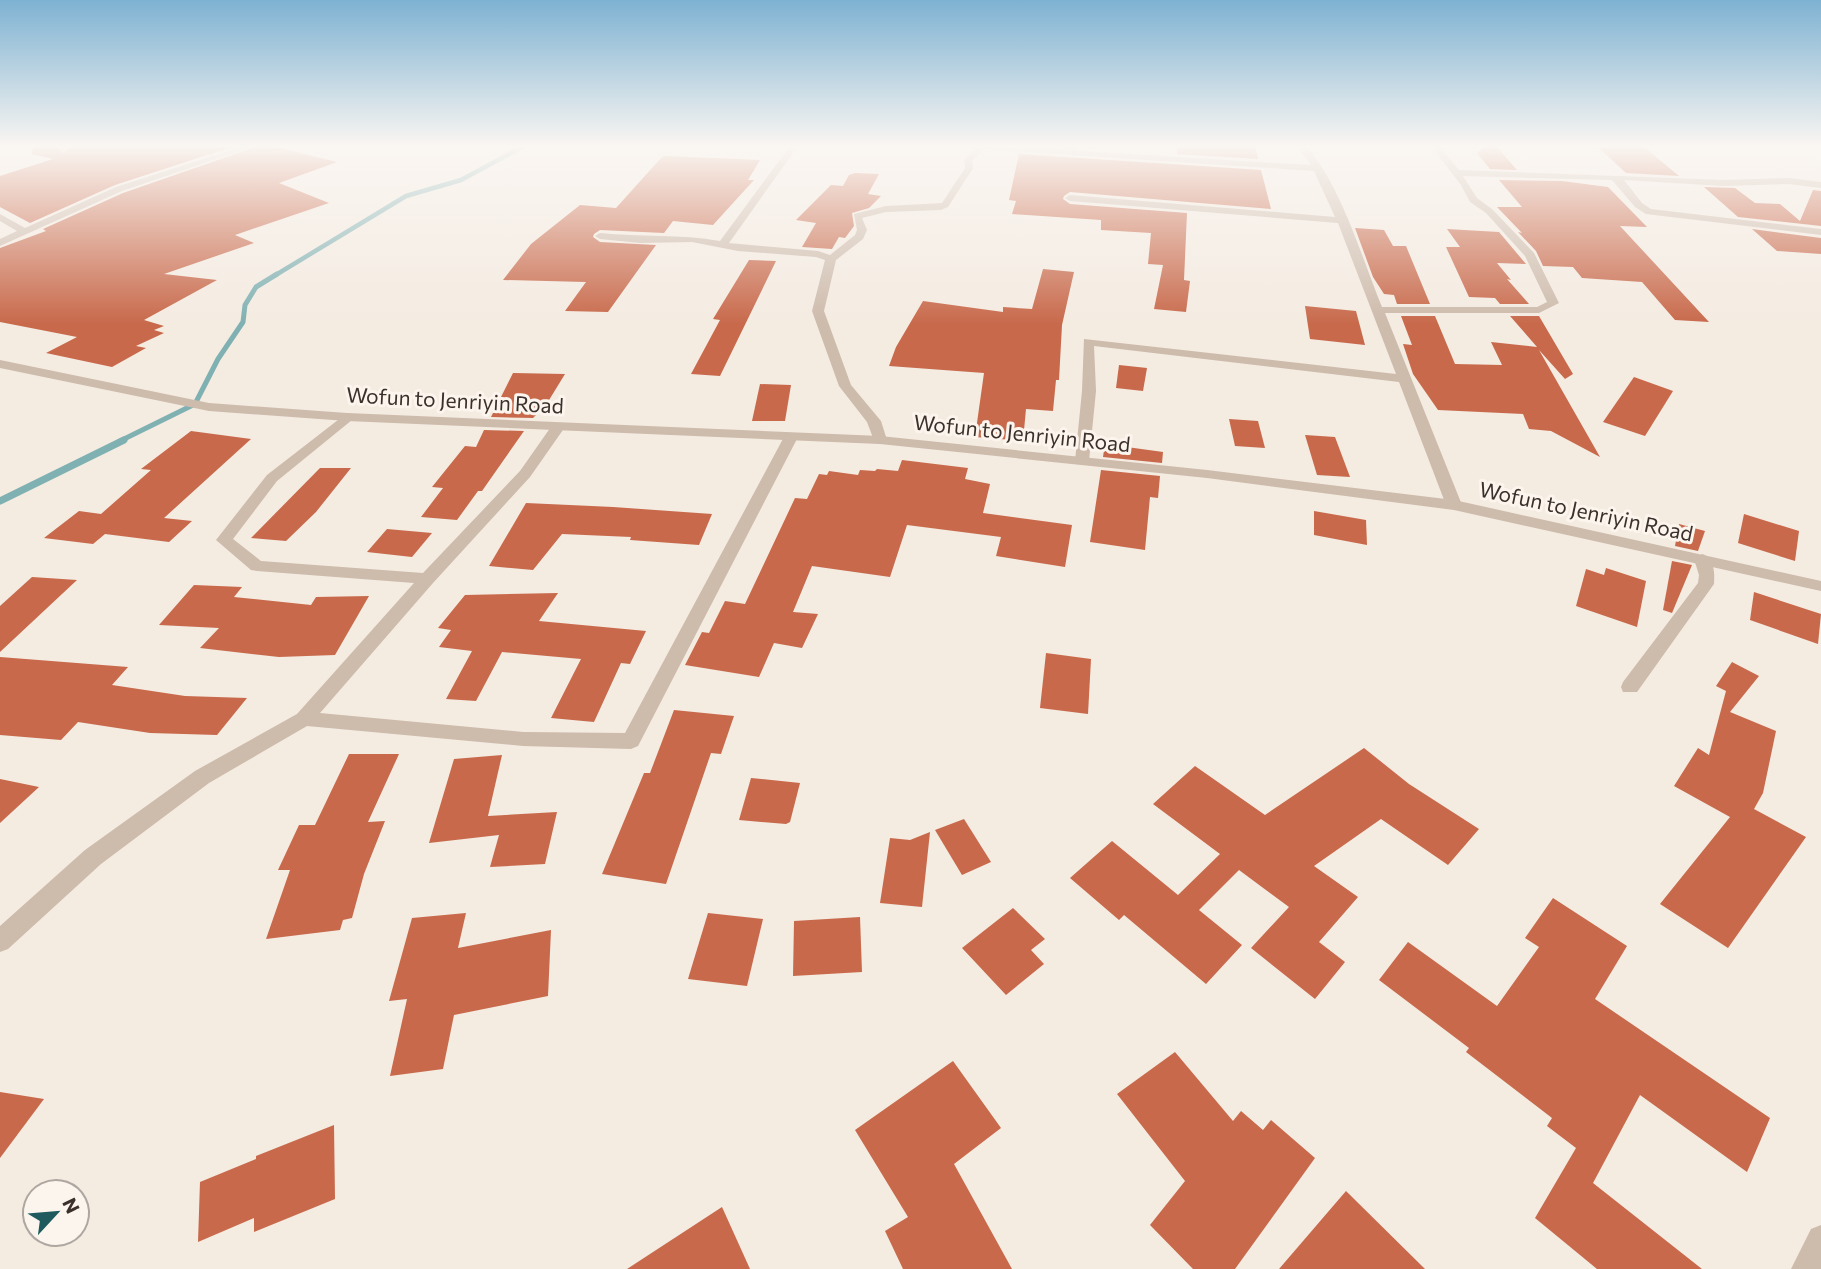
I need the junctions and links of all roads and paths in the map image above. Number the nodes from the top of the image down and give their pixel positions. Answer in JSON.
{"nodes":[{"id":1,"x":84,"y":205,"type":"edge"},
{"id":2,"x":751,"y":205,"type":"edge"},
{"id":3,"x":944,"y":205,"type":"edge"},
{"id":4,"x":1159,"y":205,"type":"edge"},
{"id":5,"x":1335,"y":205,"type":"edge"},
{"id":6,"x":1480,"y":205,"type":"edge"},
{"id":7,"x":1636,"y":205,"type":"edge"},
{"id":8,"x":0,"y":217,"type":"edge"},
{"id":9,"x":1342,"y":220,"type":"junction"},
{"id":10,"x":25,"y":232,"type":"junction"},
{"id":11,"x":1821,"y":233,"type":"edge"},
{"id":12,"x":600,"y":236,"type":"dead end"},
{"id":13,"x":0,"y":243,"type":"edge"},
{"id":14,"x":722,"y":246,"type":"junction"},
{"id":15,"x":831,"y":259,"type":"junction"},
{"id":16,"x":1377,"y":310,"type":"junction"},
{"id":17,"x":0,"y":364,"type":"edge"},
{"id":18,"x":1405,"y":379,"type":"junction"},
{"id":19,"x":348,"y":417,"type":"junction"},
{"id":20,"x":558,"y":427,"type":"junction"},
{"id":21,"x":791,"y":437,"type":"junction"},
{"id":22,"x":880,"y":440,"type":"junction"},
{"id":23,"x":1082,"y":461,"type":"junction"},
{"id":24,"x":1454,"y":505,"type":"junction"},
{"id":25,"x":1702,"y":559,"type":"junction"},
{"id":26,"x":427,"y":579,"type":"junction"},
{"id":27,"x":1821,"y":586,"type":"edge"},
{"id":28,"x":1630,"y":687,"type":"dead end"},
{"id":29,"x":303,"y":719,"type":"junction"},
{"id":30,"x":0,"y":940,"type":"edge"},
{"id":31,"x":1821,"y":1239,"type":"edge"},
{"id":32,"x":1806,"y":1269,"type":"edge"}],
"edges":[{"from":1,"to":10,"type":"street"},
{"from":2,"to":14,"type":"street"},
{"from":3,"to":15,"type":"street"},
{"from":4,"to":9,"type":"street"},
{"from":5,"to":9,"type":"street"},
{"from":6,"to":16,"type":"street"},
{"from":7,"to":11,"type":"street"},
{"from":8,"to":10,"type":"street"},
{"from":9,"to":16,"type":"street"},
{"from":10,"to":13,"type":"street"},
{"from":12,"to":14,"type":"street"},
{"from":14,"to":15,"type":"street"},
{"from":15,"to":22,"type":"street"},
{"from":16,"to":18,"type":"street"},
{"from":17,"to":19,"type":"street","name":"Wofun to Jenriyin Road"},
{"from":18,"to":23,"type":"street"},
{"from":18,"to":24,"type":"street"},
{"from":19,"to":20,"type":"street","name":"Wofun to Jenriyin Road"},
{"from":19,"to":26,"type":"street"},
{"from":20,"to":21,"type":"street","name":"Wofun to Jenriyin Road"},
{"from":20,"to":26,"type":"street"},
{"from":21,"to":22,"type":"street","name":"Wofun to Jenriyin Road"},
{"from":21,"to":29,"type":"street"},
{"from":22,"to":23,"type":"street","name":"Wofun to Jenriyin Road"},
{"from":23,"to":24,"type":"street","name":"Wofun to Jenriyin Road"},
{"from":24,"to":25,"type":"street","name":"Wofun to Jenriyin Road"},
{"from":25,"to":27,"type":"street","name":"Wofun to Jenriyin Road"},
{"from":25,"to":28,"type":"street"},
{"from":26,"to":29,"type":"street"},
{"from":29,"to":30,"type":"street"},
{"from":31,"to":32,"type":"street"}]}
